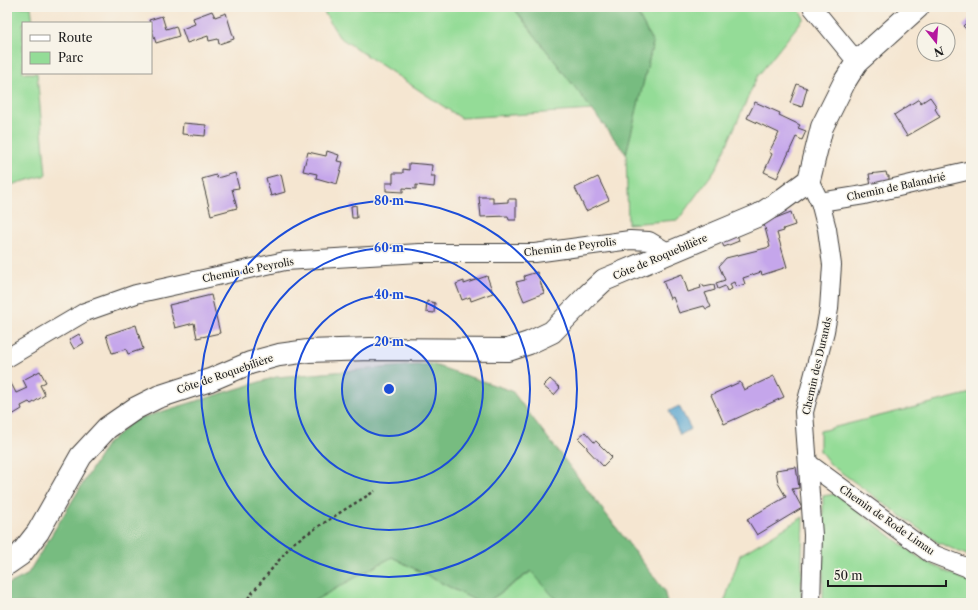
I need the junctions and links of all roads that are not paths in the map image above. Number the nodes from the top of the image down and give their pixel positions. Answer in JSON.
{"nodes":[{"id":1,"x":812,"y":7,"type":"edge"},
{"id":2,"x":918,"y":7,"type":"edge"},
{"id":3,"x":857,"y":62,"type":"junction"},
{"id":4,"x":971,"y":170,"type":"edge"},
{"id":5,"x":809,"y":180,"type":"junction"},
{"id":6,"x":820,"y":202,"type":"junction"},
{"id":7,"x":669,"y":253,"type":"junction"},
{"id":8,"x":7,"y":358,"type":"edge"},
{"id":9,"x":808,"y":463,"type":"junction"},
{"id":10,"x":7,"y":564,"type":"edge"},
{"id":11,"x":971,"y":569,"type":"edge"},
{"id":12,"x":811,"y":603,"type":"edge"}],
"edges":[{"from":1,"to":3,"type":"street"},
{"from":2,"to":3,"type":"street"},
{"from":3,"to":5,"type":"street"},
{"from":4,"to":6,"type":"street","name":"Chemin de Balandrié"},
{"from":5,"to":6,"type":"street","name":"Chemin des Durands"},
{"from":5,"to":7,"type":"street","name":"Côte de Roquebilière"},
{"from":6,"to":9,"type":"street","name":"Chemin des Durands"},
{"from":7,"to":8,"type":"street","name":"Chemin de Peyrolis"},
{"from":7,"to":10,"type":"street","name":"Côte de Roquebilière"},
{"from":9,"to":11,"type":"street","name":"Chemin de Rode Limau"},
{"from":9,"to":12,"type":"street","name":"Chemin des Durands"}]}
